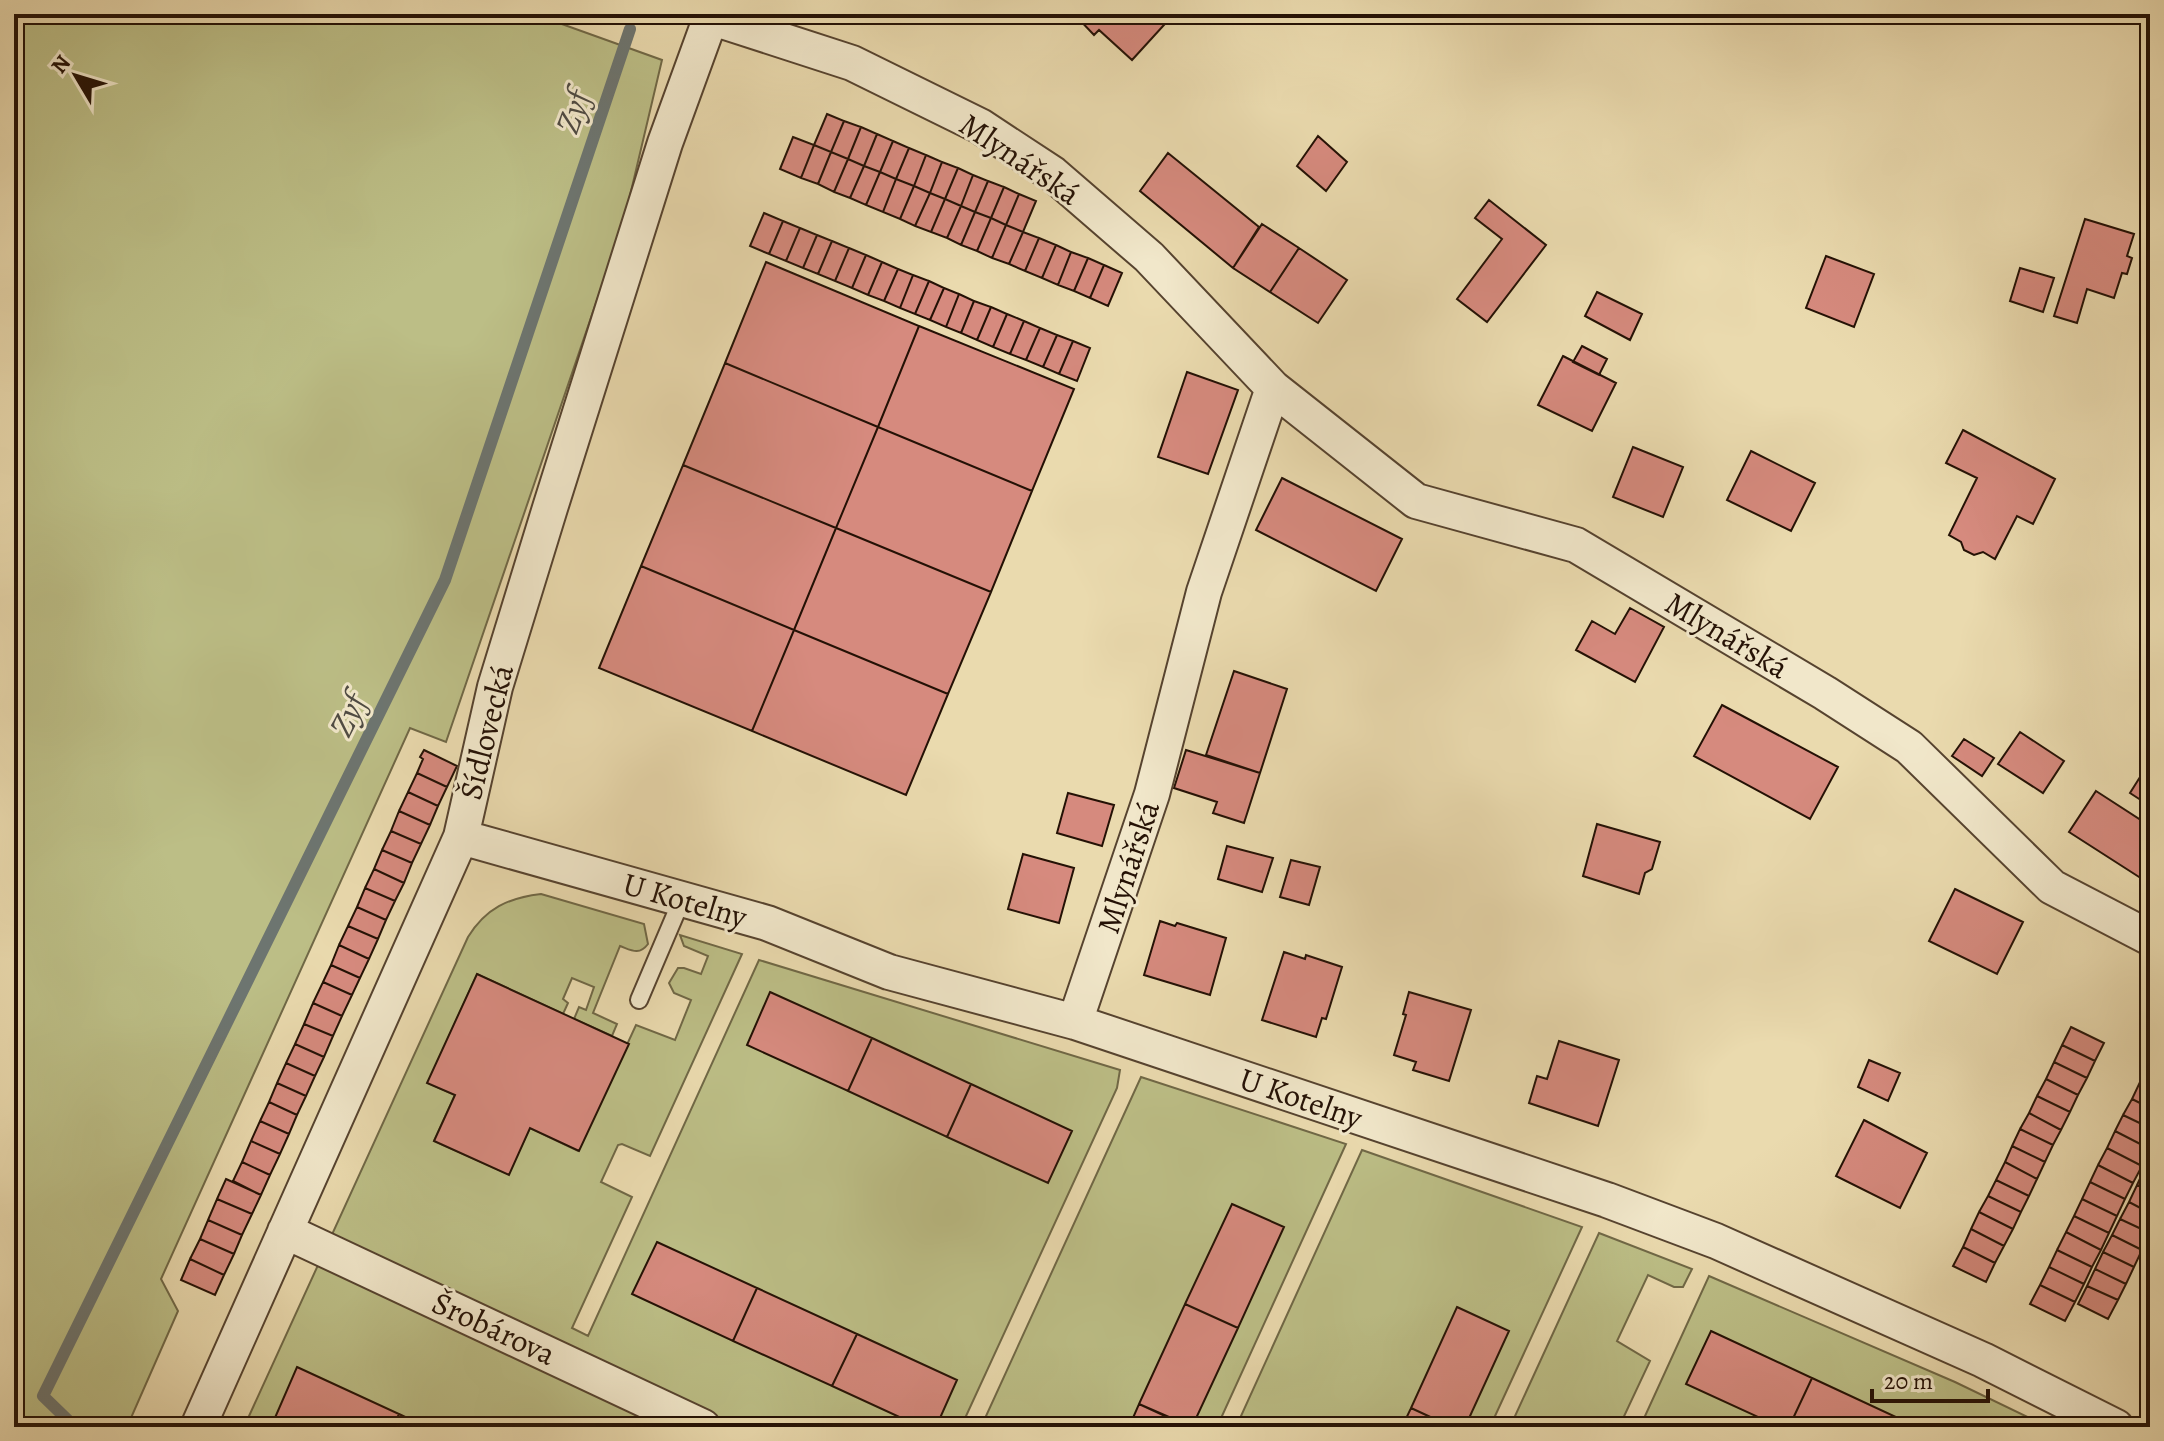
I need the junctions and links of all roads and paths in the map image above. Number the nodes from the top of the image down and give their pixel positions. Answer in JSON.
{"nodes":[{"id":1,"x":710,"y":15,"type":"edge"},
{"id":2,"x":1273,"y":388,"type":"junction"},
{"id":3,"x":461,"y":837,"type":"junction"},
{"id":4,"x":682,"y":899,"type":"junction"},
{"id":5,"x":2150,"y":938,"type":"edge"},
{"id":6,"x":639,"y":1000,"type":"dead end"},
{"id":7,"x":1075,"y":1022,"type":"junction"},
{"id":8,"x":285,"y":1231,"type":"junction"},
{"id":9,"x":198,"y":1427,"type":"edge"},
{"id":10,"x":703,"y":1427,"type":"edge"},
{"id":11,"x":2116,"y":1427,"type":"edge"}],
"edges":[{"from":1,"to":2,"type":"street","name":"Mlynářská"},
{"from":1,"to":3,"type":"street","name":"Šídlovecká"},
{"from":2,"to":5,"type":"street","name":"Mlynářská"},
{"from":2,"to":7,"type":"street","name":"Mlynářská"},
{"from":3,"to":4,"type":"street","name":"U Kotelny"},
{"from":3,"to":8,"type":"street","name":"Šídlovecká"},
{"from":4,"to":6,"type":"lane"},
{"from":4,"to":7,"type":"street","name":"U Kotelny"},
{"from":7,"to":11,"type":"street","name":"U Kotelny"},
{"from":8,"to":9,"type":"street","name":"Šídlovecká"},
{"from":8,"to":10,"type":"street","name":"Šrobárova"}]}
